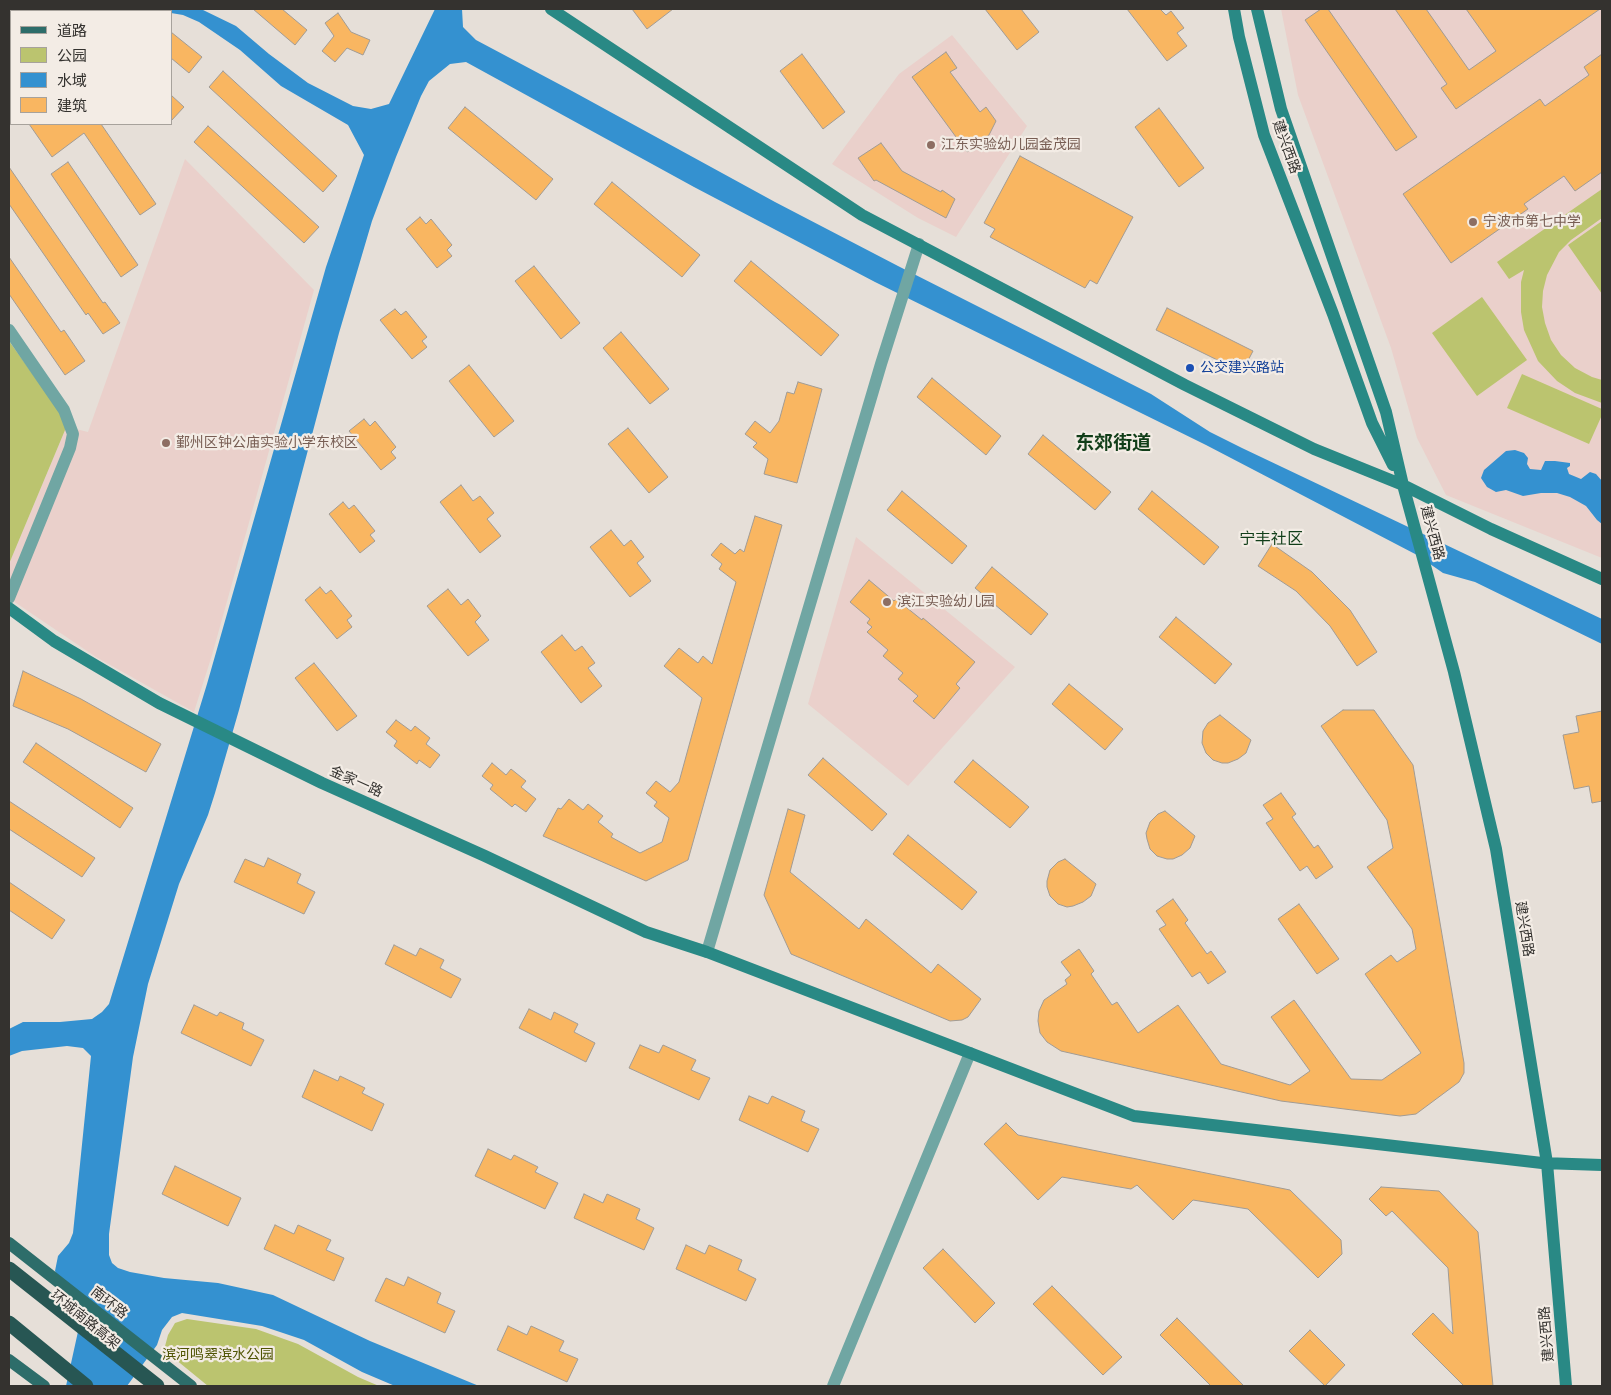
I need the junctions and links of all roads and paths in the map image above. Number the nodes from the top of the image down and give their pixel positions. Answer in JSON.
{"nodes":[{"id":1,"x":551,"y":9,"type":"edge"},
{"id":2,"x":1234,"y":9,"type":"edge"},
{"id":3,"x":1257,"y":9,"type":"edge"},
{"id":4,"x":917,"y":249,"type":"junction"},
{"id":5,"x":9,"y":330,"type":"edge"},
{"id":6,"x":1403,"y":485,"type":"junction"},
{"id":7,"x":1602,"y":579,"type":"edge"},
{"id":8,"x":9,"y":598,"type":"edge"},
{"id":9,"x":9,"y":608,"type":"edge"},
{"id":10,"x":708,"y":952,"type":"junction"},
{"id":11,"x":970,"y":1053,"type":"junction"},
{"id":12,"x":1547,"y":1163,"type":"junction"},
{"id":13,"x":1602,"y":1165,"type":"edge"},
{"id":14,"x":9,"y":1243,"type":"edge"},
{"id":15,"x":9,"y":1269,"type":"edge"},
{"id":16,"x":9,"y":1280,"type":"edge"},
{"id":17,"x":9,"y":1323,"type":"edge"},
{"id":18,"x":13,"y":1363,"type":"edge"},
{"id":19,"x":44,"y":1386,"type":"edge"},
{"id":20,"x":86,"y":1386,"type":"edge"},
{"id":21,"x":141,"y":1386,"type":"edge"},
{"id":22,"x":157,"y":1386,"type":"edge"},
{"id":23,"x":191,"y":1386,"type":"edge"},
{"id":24,"x":833,"y":1386,"type":"edge"},
{"id":25,"x":1566,"y":1386,"type":"edge"}],
"edges":[{"from":1,"to":4,"type":"street"},
{"from":2,"to":6,"type":"street","name":"建兴西路"},
{"from":3,"to":6,"type":"street","name":"建兴西路"},
{"from":4,"to":6,"type":"street"},
{"from":4,"to":10,"type":"street"},
{"from":5,"to":8,"type":"street"},
{"from":6,"to":7,"type":"street"},
{"from":6,"to":12,"type":"street","name":"建兴西路"},
{"from":9,"to":10,"type":"street","name":"金家一路"},
{"from":10,"to":11,"type":"street","name":"金家一路"},
{"from":11,"to":12,"type":"street","name":"金家一路"},
{"from":11,"to":24,"type":"street"},
{"from":12,"to":13,"type":"street","name":"金家一路"},
{"from":12,"to":25,"type":"street","name":"建兴西路"},
{"from":14,"to":23,"type":"main road","name":"南环路"},
{"from":15,"to":22,"type":"highway"},
{"from":16,"to":21,"type":"highway","name":"环城南路高架"},
{"from":17,"to":20,"type":"highway"},
{"from":18,"to":19,"type":"main road"}]}
